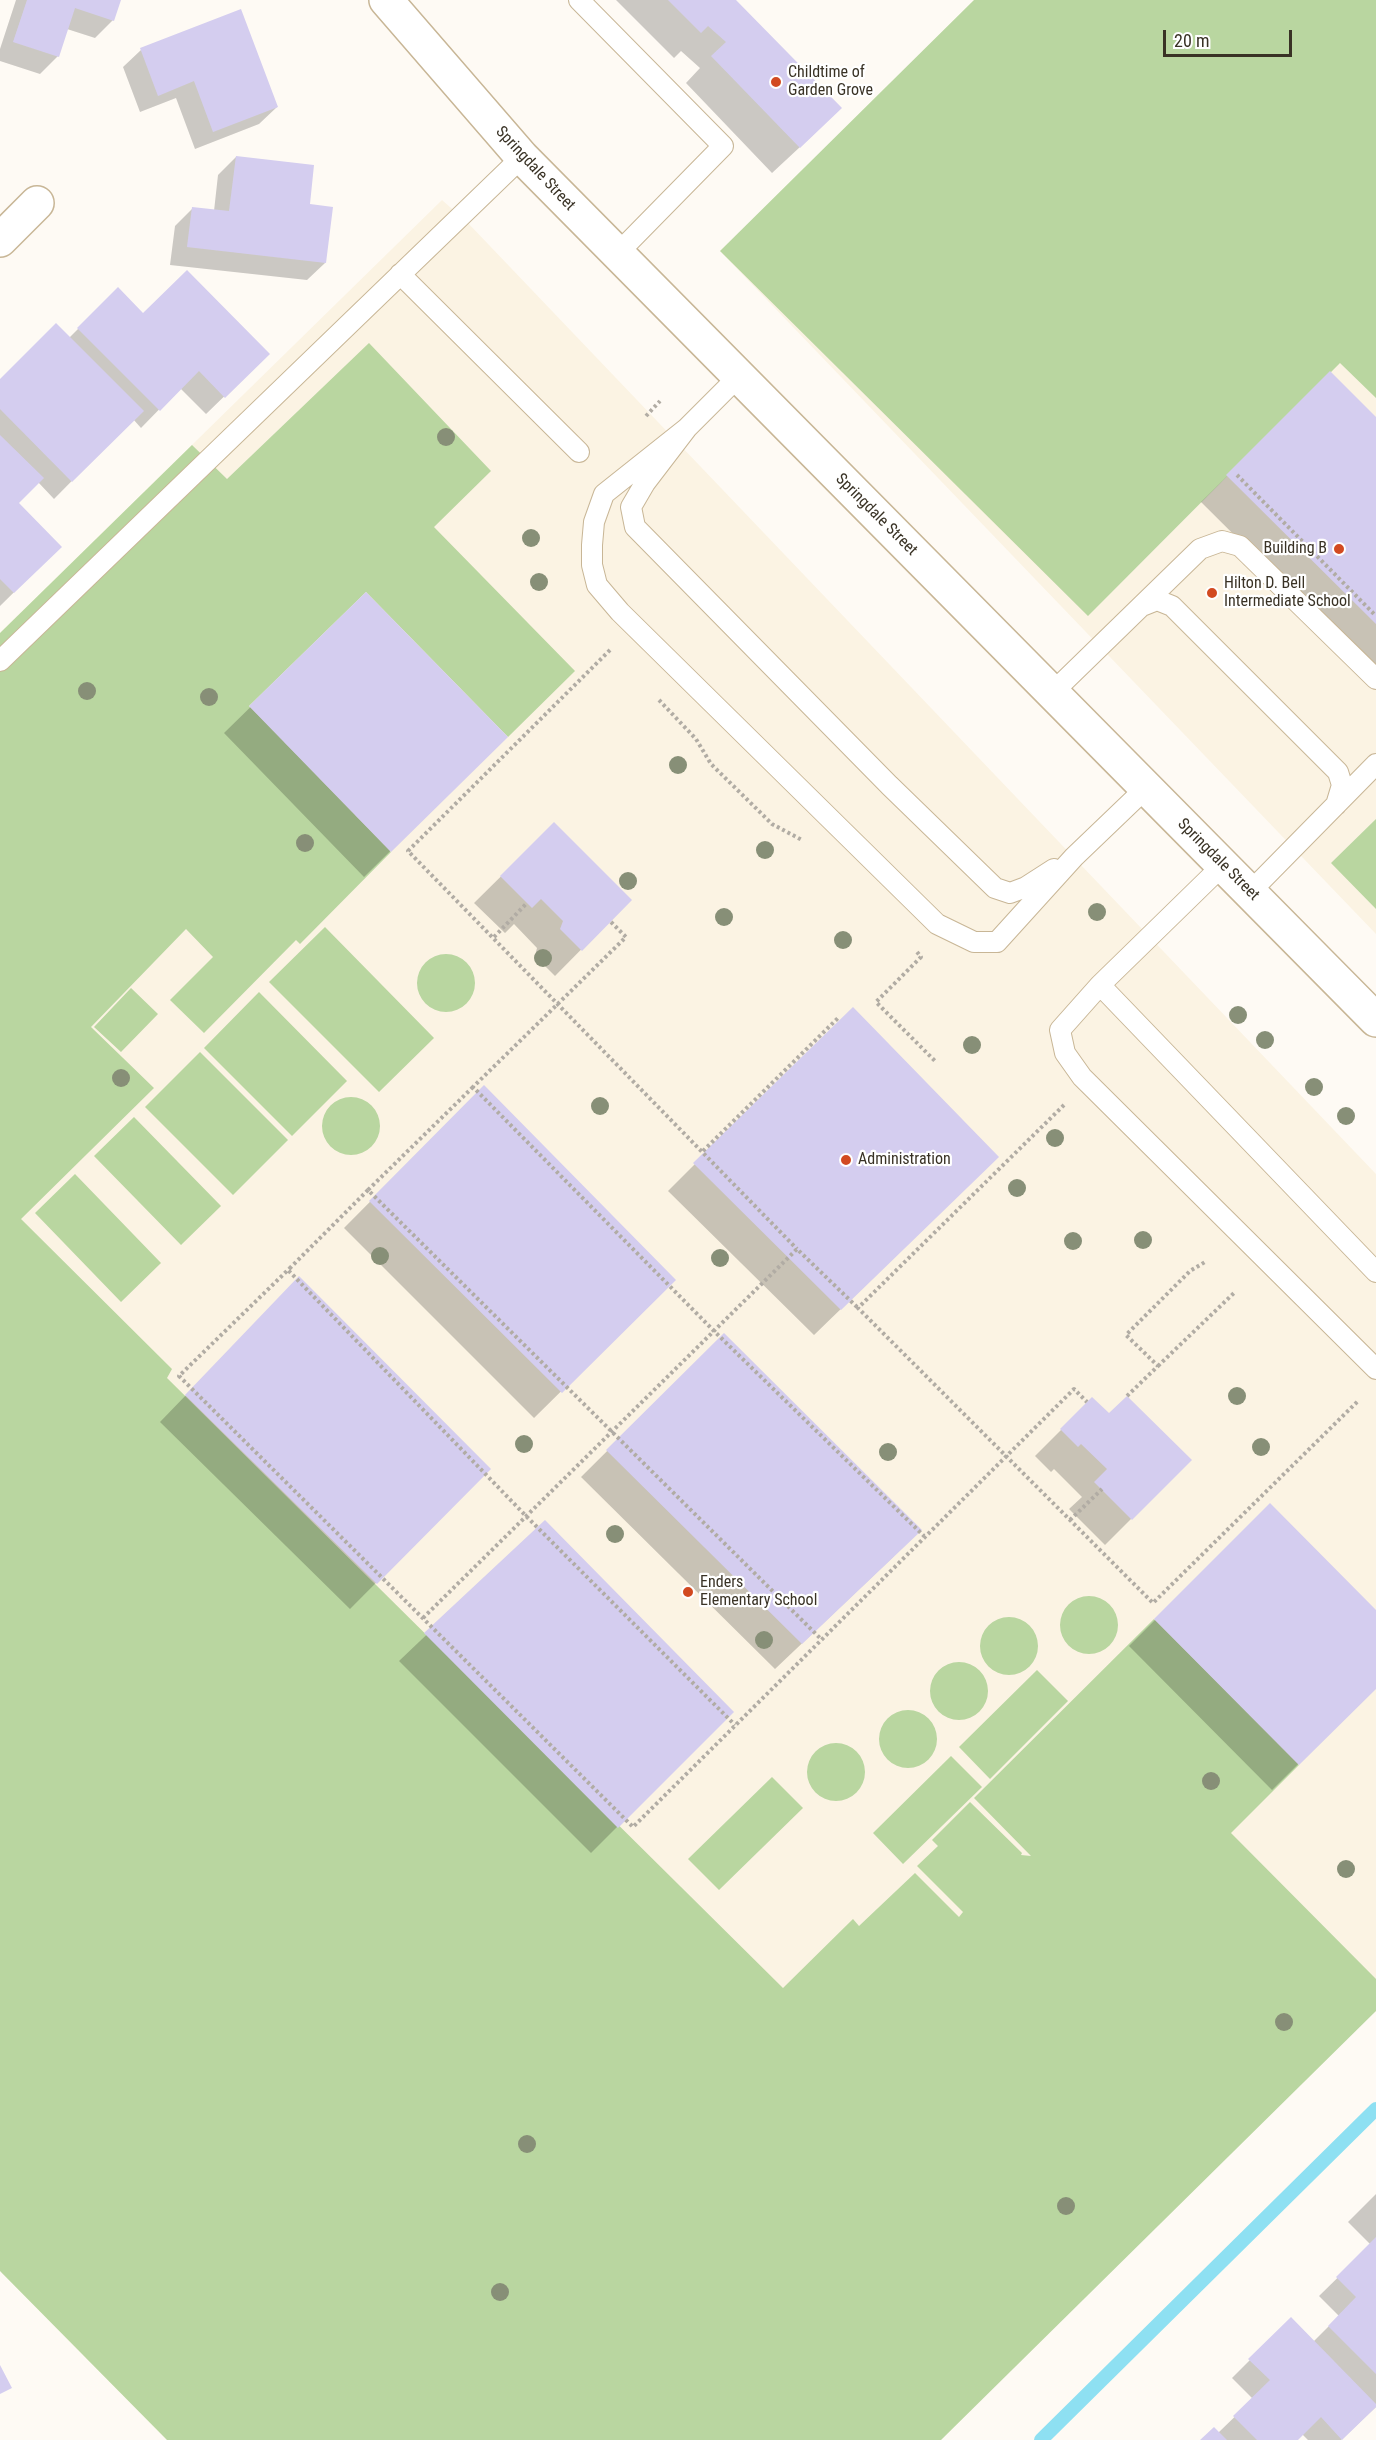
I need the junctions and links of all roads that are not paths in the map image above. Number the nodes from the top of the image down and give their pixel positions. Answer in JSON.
{"nodes":[{"id":1,"x":579,"y":0,"type":"edge"},
{"id":2,"x":399,"y":4,"type":"edge"},
{"id":3,"x":522,"y":157,"type":"junction"},
{"id":4,"x":37,"y":203,"type":"dead end"},
{"id":5,"x":0,"y":240,"type":"edge"},
{"id":6,"x":617,"y":254,"type":"junction"},
{"id":7,"x":400,"y":274,"type":"junction"},
{"id":8,"x":738,"y":377,"type":"junction"},
{"id":9,"x":687,"y":428,"type":"junction"},
{"id":10,"x":579,"y":452,"type":"dead end"},
{"id":11,"x":1142,"y":606,"type":"junction"},
{"id":12,"x":0,"y":661,"type":"edge"},
{"id":13,"x":1376,"y":679,"type":"edge"},
{"id":14,"x":1052,"y":693,"type":"junction"},
{"id":15,"x":1376,"y":764,"type":"edge"},
{"id":16,"x":1146,"y":788,"type":"junction"},
{"id":17,"x":1336,"y":805,"type":"junction"},
{"id":18,"x":1074,"y":857,"type":"junction"},
{"id":19,"x":1223,"y":865,"type":"junction"},
{"id":20,"x":1250,"y":892,"type":"junction"},
{"id":21,"x":1100,"y":985,"type":"junction"},
{"id":22,"x":1376,"y":1020,"type":"edge"},
{"id":23,"x":1376,"y":1272,"type":"edge"},
{"id":24,"x":1376,"y":1369,"type":"edge"}],
"edges":[{"from":1,"to":6,"type":"lane"},
{"from":2,"to":3,"type":"street","name":"Springdale Street"},
{"from":3,"to":6,"type":"street","name":"Springdale Street"},
{"from":3,"to":7,"type":"lane"},
{"from":4,"to":5,"type":"street"},
{"from":6,"to":8,"type":"street","name":"Springdale Street"},
{"from":7,"to":10,"type":"lane"},
{"from":7,"to":12,"type":"lane"},
{"from":8,"to":9,"type":"lane"},
{"from":8,"to":14,"type":"street","name":"Springdale Street"},
{"from":9,"to":18,"type":"lane"},
{"from":9,"to":18,"type":"lane"},
{"from":11,"to":13,"type":"lane"},
{"from":11,"to":14,"type":"lane"},
{"from":11,"to":17,"type":"lane"},
{"from":14,"to":16,"type":"street","name":"Springdale Street"},
{"from":15,"to":17,"type":"lane"},
{"from":16,"to":18,"type":"lane"},
{"from":16,"to":19,"type":"street","name":"Springdale Street"},
{"from":17,"to":20,"type":"lane"},
{"from":19,"to":20,"type":"street","name":"Springdale Street"},
{"from":19,"to":21,"type":"lane"},
{"from":20,"to":22,"type":"street","name":"Springdale Street"},
{"from":21,"to":23,"type":"lane"},
{"from":21,"to":24,"type":"lane"}]}
